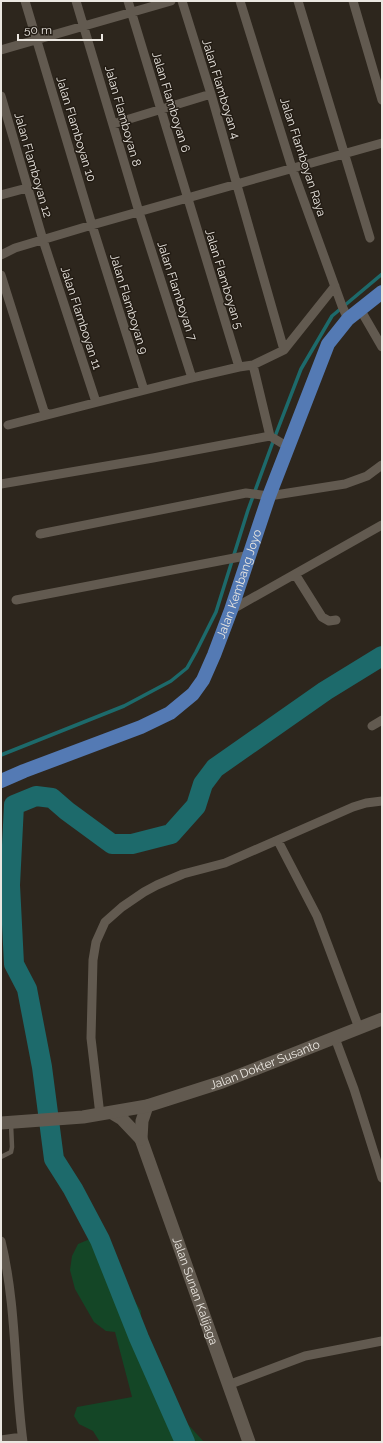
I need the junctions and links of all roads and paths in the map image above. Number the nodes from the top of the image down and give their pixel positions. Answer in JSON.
{"nodes":[{"id":1,"x":25,"y":1,"type":"edge"},
{"id":2,"x":76,"y":1,"type":"edge"},
{"id":3,"x":128,"y":1,"type":"edge"},
{"id":4,"x":171,"y":1,"type":"edge"},
{"id":5,"x":182,"y":1,"type":"edge"},
{"id":6,"x":240,"y":1,"type":"edge"},
{"id":7,"x":298,"y":1,"type":"edge"},
{"id":8,"x":353,"y":1,"type":"edge"},
{"id":9,"x":132,"y":12,"type":"junction"},
{"id":10,"x":84,"y":26,"type":"junction"},
{"id":11,"x":36,"y":40,"type":"junction"},
{"id":12,"x":1,"y":50,"type":"edge"},
{"id":13,"x":211,"y":94,"type":"junction"},
{"id":14,"x":1,"y":96,"type":"edge"},
{"id":15,"x":382,"y":100,"type":"edge"},
{"id":16,"x":162,"y":109,"type":"junction"},
{"id":17,"x":113,"y":124,"type":"junction"},
{"id":18,"x":382,"y":143,"type":"edge"},
{"id":19,"x":344,"y":153,"type":"junction"},
{"id":20,"x":292,"y":168,"type":"junction"},
{"id":21,"x":236,"y":184,"type":"junction"},
{"id":22,"x":27,"y":188,"type":"junction"},
{"id":23,"x":1,"y":195,"type":"edge"},
{"id":24,"x":187,"y":198,"type":"junction"},
{"id":25,"x":139,"y":212,"type":"junction"},
{"id":26,"x":92,"y":225,"type":"junction"},
{"id":27,"x":370,"y":238,"type":"dead end"},
{"id":28,"x":43,"y":240,"type":"junction"},
{"id":29,"x":1,"y":255,"type":"edge"},
{"id":30,"x":1,"y":275,"type":"edge"},
{"id":31,"x":335,"y":286,"type":"junction"},
{"id":32,"x":382,"y":292,"type":"edge"},
{"id":33,"x":360,"y":309,"type":"junction"},
{"id":34,"x":348,"y":319,"type":"junction"},
{"id":35,"x":382,"y":347,"type":"edge"},
{"id":36,"x":284,"y":350,"type":"junction"},
{"id":37,"x":253,"y":365,"type":"junction"},
{"id":38,"x":239,"y":367,"type":"junction"},
{"id":39,"x":192,"y":378,"type":"junction"},
{"id":40,"x":144,"y":390,"type":"junction"},
{"id":41,"x":96,"y":402,"type":"junction"},
{"id":42,"x":50,"y":414,"type":"junction"},
{"id":43,"x":8,"y":425,"type":"dead end"},
{"id":44,"x":270,"y":436,"type":"junction"},
{"id":45,"x":288,"y":447,"type":"junction"},
{"id":46,"x":382,"y":465,"type":"edge"},
{"id":47,"x":1,"y":484,"type":"edge"},
{"id":48,"x":269,"y":496,"type":"junction"},
{"id":49,"x":382,"y":525,"type":"edge"},
{"id":50,"x":40,"y":534,"type":"dead end"},
{"id":51,"x":250,"y":555,"type":"junction"},
{"id":52,"x":295,"y":574,"type":"junction"},
{"id":53,"x":16,"y":600,"type":"dead end"},
{"id":54,"x":231,"y":610,"type":"junction"},
{"id":55,"x":336,"y":620,"type":"dead end"},
{"id":56,"x":382,"y":720,"type":"edge"},
{"id":57,"x":372,"y":726,"type":"dead end"},
{"id":58,"x":1,"y":781,"type":"edge"},
{"id":59,"x":382,"y":801,"type":"edge"},
{"id":60,"x":278,"y":841,"type":"junction"},
{"id":61,"x":382,"y":1019,"type":"edge"},
{"id":62,"x":359,"y":1028,"type":"junction"},
{"id":63,"x":335,"y":1038,"type":"junction"},
{"id":64,"x":147,"y":1106,"type":"junction"},
{"id":65,"x":106,"y":1114,"type":"junction"},
{"id":66,"x":11,"y":1123,"type":"edge"},
{"id":67,"x":141,"y":1139,"type":"junction"},
{"id":68,"x":1,"y":1157,"type":"edge"},
{"id":69,"x":381,"y":1174,"type":"edge"},
{"id":70,"x":1,"y":1241,"type":"edge"},
{"id":71,"x":382,"y":1341,"type":"edge"},
{"id":72,"x":228,"y":1385,"type":"junction"},
{"id":73,"x":1,"y":1440,"type":"edge"},
{"id":74,"x":22,"y":1440,"type":"edge"},
{"id":75,"x":249,"y":1442,"type":"edge"}],
"edges":[{"from":1,"to":11,"type":"street","name":"Jalan Flamboyan 10"},
{"from":2,"to":10,"type":"street","name":"Jalan Flamboyan 8"},
{"from":3,"to":9,"type":"street","name":"Jalan Flamboyan 6"},
{"from":4,"to":9,"type":"street"},
{"from":5,"to":13,"type":"street","name":"Jalan Flamboyan 4"},
{"from":6,"to":20,"type":"street","name":"Jalan Flamboyan Raya"},
{"from":7,"to":19,"type":"street"},
{"from":8,"to":15,"type":"street"},
{"from":9,"to":10,"type":"street"},
{"from":9,"to":16,"type":"street","name":"Jalan Flamboyan 6"},
{"from":10,"to":11,"type":"street"},
{"from":10,"to":17,"type":"street","name":"Jalan Flamboyan 8"},
{"from":11,"to":12,"type":"street"},
{"from":11,"to":26,"type":"street","name":"Jalan Flamboyan 10"},
{"from":13,"to":16,"type":"street"},
{"from":13,"to":21,"type":"street","name":"Jalan Flamboyan 4"},
{"from":14,"to":22,"type":"street","name":"Jalan Flamboyan 12"},
{"from":16,"to":17,"type":"street"},
{"from":16,"to":24,"type":"street","name":"Jalan Flamboyan 6"},
{"from":17,"to":25,"type":"street","name":"Jalan Flamboyan 8"},
{"from":18,"to":19,"type":"street"},
{"from":19,"to":20,"type":"street"},
{"from":19,"to":27,"type":"street"},
{"from":20,"to":21,"type":"street"},
{"from":20,"to":31,"type":"street","name":"Jalan Flamboyan Raya"},
{"from":21,"to":24,"type":"street"},
{"from":21,"to":36,"type":"street","name":"Jalan Flamboyan 4"},
{"from":22,"to":23,"type":"street"},
{"from":22,"to":28,"type":"street","name":"Jalan Flamboyan 12"},
{"from":24,"to":25,"type":"street"},
{"from":24,"to":38,"type":"street","name":"Jalan Flamboyan 5"},
{"from":25,"to":26,"type":"street"},
{"from":25,"to":39,"type":"street","name":"Jalan Flamboyan 7"},
{"from":26,"to":28,"type":"street"},
{"from":26,"to":40,"type":"street","name":"Jalan Flamboyan 9"},
{"from":28,"to":29,"type":"street"},
{"from":28,"to":41,"type":"street","name":"Jalan Flamboyan 11"},
{"from":30,"to":42,"type":"street"},
{"from":31,"to":34,"type":"street","name":"Jalan Flamboyan Raya"},
{"from":31,"to":36,"type":"street"},
{"from":32,"to":33,"type":"main road","name":"Jalan Kembang Joyo"},
{"from":33,"to":34,"type":"main road","name":"Jalan Kembang Joyo"},
{"from":33,"to":35,"type":"street"},
{"from":34,"to":45,"type":"main road","name":"Jalan Kembang Joyo"},
{"from":36,"to":37,"type":"street"},
{"from":37,"to":38,"type":"street"},
{"from":37,"to":44,"type":"street"},
{"from":38,"to":39,"type":"street"},
{"from":39,"to":40,"type":"street"},
{"from":40,"to":41,"type":"street"},
{"from":41,"to":42,"type":"street"},
{"from":42,"to":43,"type":"street"},
{"from":44,"to":45,"type":"street"},
{"from":44,"to":47,"type":"street"},
{"from":45,"to":48,"type":"main road","name":"Jalan Kembang Joyo"},
{"from":46,"to":48,"type":"street"},
{"from":48,"to":50,"type":"street"},
{"from":48,"to":51,"type":"main road","name":"Jalan Kembang Joyo"},
{"from":49,"to":52,"type":"street"},
{"from":51,"to":53,"type":"street"},
{"from":51,"to":54,"type":"main road","name":"Jalan Kembang Joyo"},
{"from":52,"to":54,"type":"street"},
{"from":52,"to":55,"type":"street"},
{"from":54,"to":58,"type":"main road","name":"Jalan Kembang Joyo"},
{"from":56,"to":57,"type":"street"},
{"from":59,"to":60,"type":"street"},
{"from":60,"to":62,"type":"street"},
{"from":60,"to":65,"type":"street"},
{"from":61,"to":62,"type":"main road","name":"Jalan Dokter Susanto"},
{"from":62,"to":63,"type":"main road","name":"Jalan Dokter Susanto"},
{"from":63,"to":64,"type":"main road","name":"Jalan Dokter Susanto"},
{"from":63,"to":69,"type":"street"},
{"from":64,"to":65,"type":"main road","name":"Jalan Dokter Susanto"},
{"from":64,"to":67,"type":"main road","name":"Jalan Sunan Kalijaga"},
{"from":65,"to":66,"type":"main road","name":"Jalan Dokter Susanto"},
{"from":65,"to":67,"type":"main road","name":"Jalan Sunan Kalijaga"},
{"from":66,"to":68,"type":"lane"},
{"from":67,"to":72,"type":"main road","name":"Jalan Sunan Kalijaga"},
{"from":70,"to":74,"type":"street"},
{"from":71,"to":72,"type":"street"},
{"from":72,"to":75,"type":"main road","name":"Jalan Sunan Kalijaga"},
{"from":73,"to":74,"type":"street"}]}
